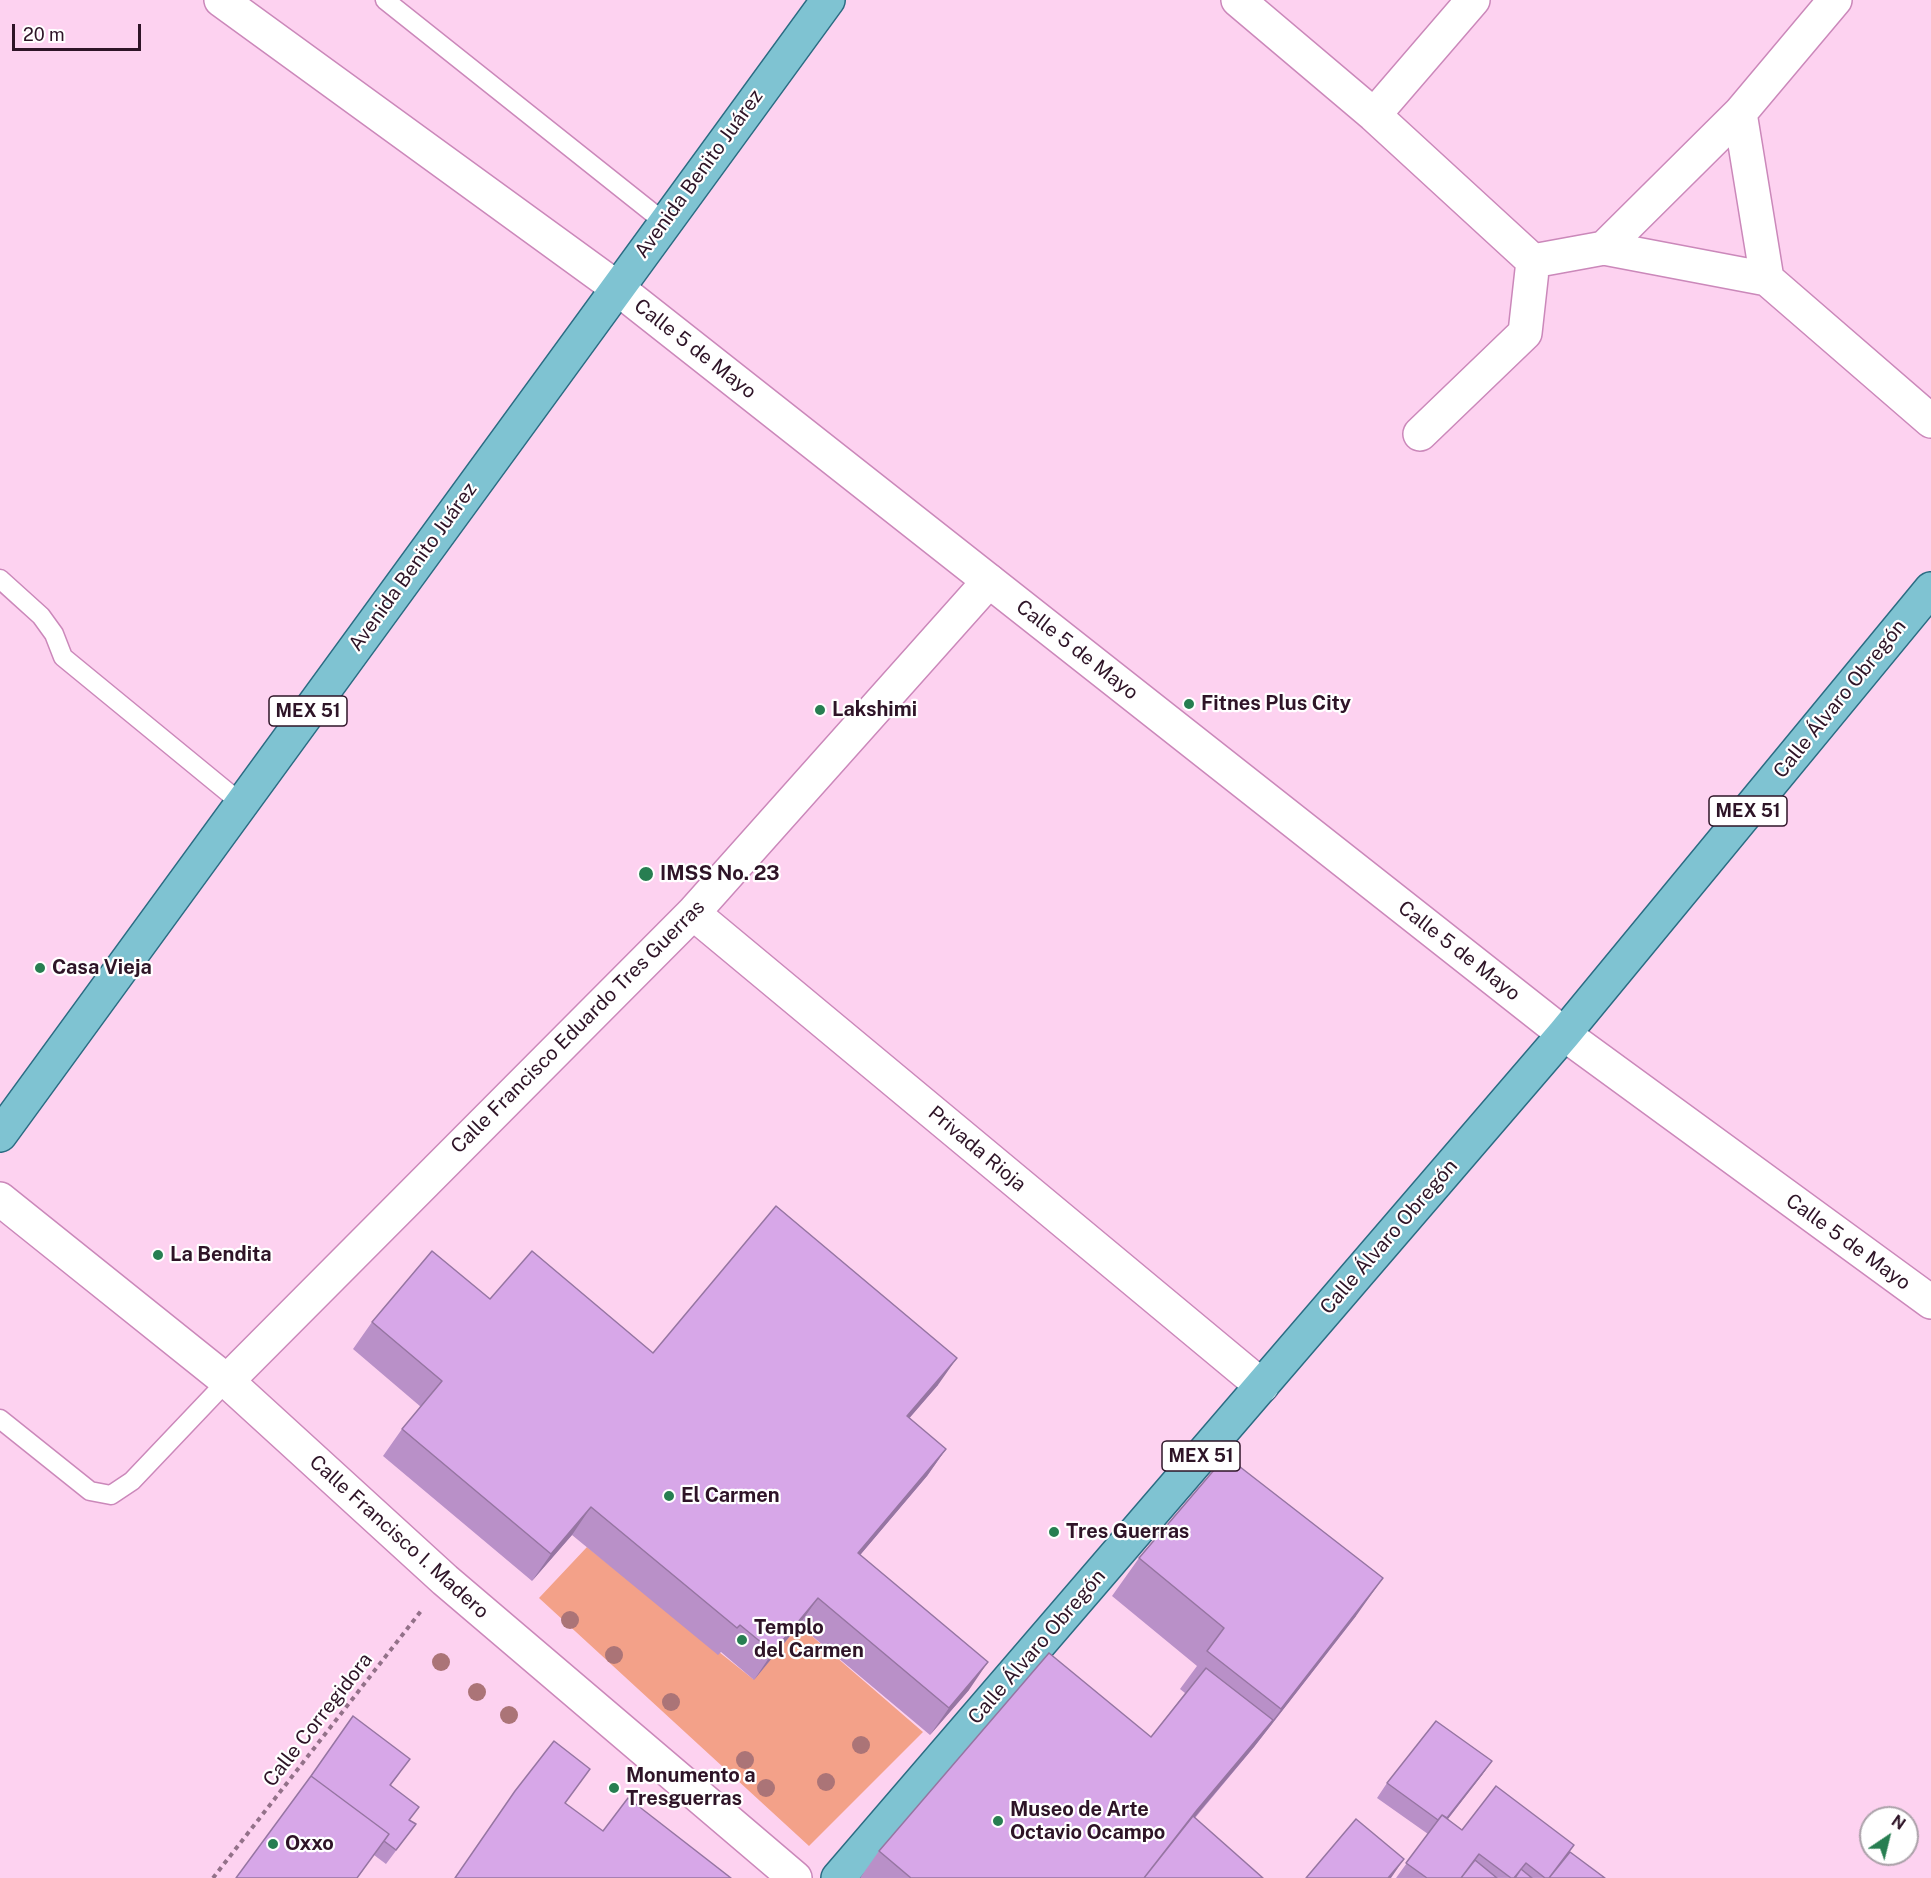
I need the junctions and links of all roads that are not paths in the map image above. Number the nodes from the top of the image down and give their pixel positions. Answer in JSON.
{"nodes":[{"id":1,"x":221,"y":0,"type":"edge"},
{"id":2,"x":385,"y":0,"type":"edge"},
{"id":3,"x":828,"y":0,"type":"edge"},
{"id":4,"x":1238,"y":0,"type":"edge"},
{"id":5,"x":1473,"y":0,"type":"edge"},
{"id":6,"x":1835,"y":0,"type":"edge"},
{"id":7,"x":1740,"y":113,"type":"junction"},
{"id":8,"x":1374,"y":115,"type":"junction"},
{"id":9,"x":664,"y":222,"type":"junction"},
{"id":10,"x":1604,"y":249,"type":"junction"},
{"id":11,"x":1533,"y":261,"type":"junction"},
{"id":12,"x":1767,"y":279,"type":"junction"},
{"id":13,"x":616,"y":287,"type":"junction"},
{"id":14,"x":1931,"y":421,"type":"edge"},
{"id":15,"x":1420,"y":434,"type":"dead end"},
{"id":16,"x":0,"y":579,"type":"edge"},
{"id":17,"x":989,"y":581,"type":"junction"},
{"id":18,"x":1931,"y":589,"type":"edge"},
{"id":19,"x":241,"y":803,"type":"junction"},
{"id":20,"x":693,"y":913,"type":"junction"},
{"id":21,"x":1564,"y":1034,"type":"junction"},
{"id":22,"x":0,"y":1135,"type":"edge"},
{"id":23,"x":0,"y":1199,"type":"edge"},
{"id":24,"x":1931,"y":1302,"type":"edge"},
{"id":25,"x":228,"y":1381,"type":"junction"},
{"id":26,"x":1262,"y":1386,"type":"junction"},
{"id":27,"x":0,"y":1419,"type":"edge"},
{"id":28,"x":795,"y":1878,"type":"edge"},
{"id":29,"x":838,"y":1878,"type":"edge"}],
"edges":[{"from":1,"to":13,"type":"street","name":"Calle 5 de Mayo"},
{"from":2,"to":9,"type":"lane"},
{"from":3,"to":9,"type":"main road","name":"Avenida Benito Juárez"},
{"from":4,"to":8,"type":"street"},
{"from":5,"to":8,"type":"street"},
{"from":6,"to":7,"type":"street"},
{"from":7,"to":10,"type":"street"},
{"from":7,"to":12,"type":"street"},
{"from":8,"to":11,"type":"street"},
{"from":9,"to":13,"type":"main road","name":"Avenida Benito Juárez"},
{"from":10,"to":11,"type":"street"},
{"from":10,"to":12,"type":"street"},
{"from":11,"to":15,"type":"street"},
{"from":12,"to":14,"type":"street"},
{"from":13,"to":17,"type":"street","name":"Calle 5 de Mayo"},
{"from":13,"to":19,"type":"main road","name":"Avenida Benito Juárez","number":"MEX 51"},
{"from":16,"to":19,"type":"lane"},
{"from":17,"to":20,"type":"street","name":"Calle Francisco Eduardo Tres Guerras"},
{"from":17,"to":21,"type":"street","name":"Calle 5 de Mayo"},
{"from":18,"to":21,"type":"main road","name":"Calle Álvaro Obregón","number":"MEX 51"},
{"from":19,"to":22,"type":"main road","name":"Avenida Benito Juárez","number":"MEX 51"},
{"from":20,"to":25,"type":"street","name":"Calle Francisco Eduardo Tres Guerras"},
{"from":20,"to":26,"type":"street","name":"Privada Rioja"},
{"from":21,"to":24,"type":"street","name":"Calle 5 de Mayo"},
{"from":21,"to":26,"type":"main road","name":"Calle Álvaro Obregón","number":"MEX 51"},
{"from":23,"to":25,"type":"street","name":"Calle Francisco I. Madero"},
{"from":25,"to":27,"type":"lane"},
{"from":25,"to":28,"type":"street","name":"Calle Francisco I. Madero"},
{"from":26,"to":29,"type":"main road","name":"Calle Álvaro Obregón","number":"MEX 51"}]}
